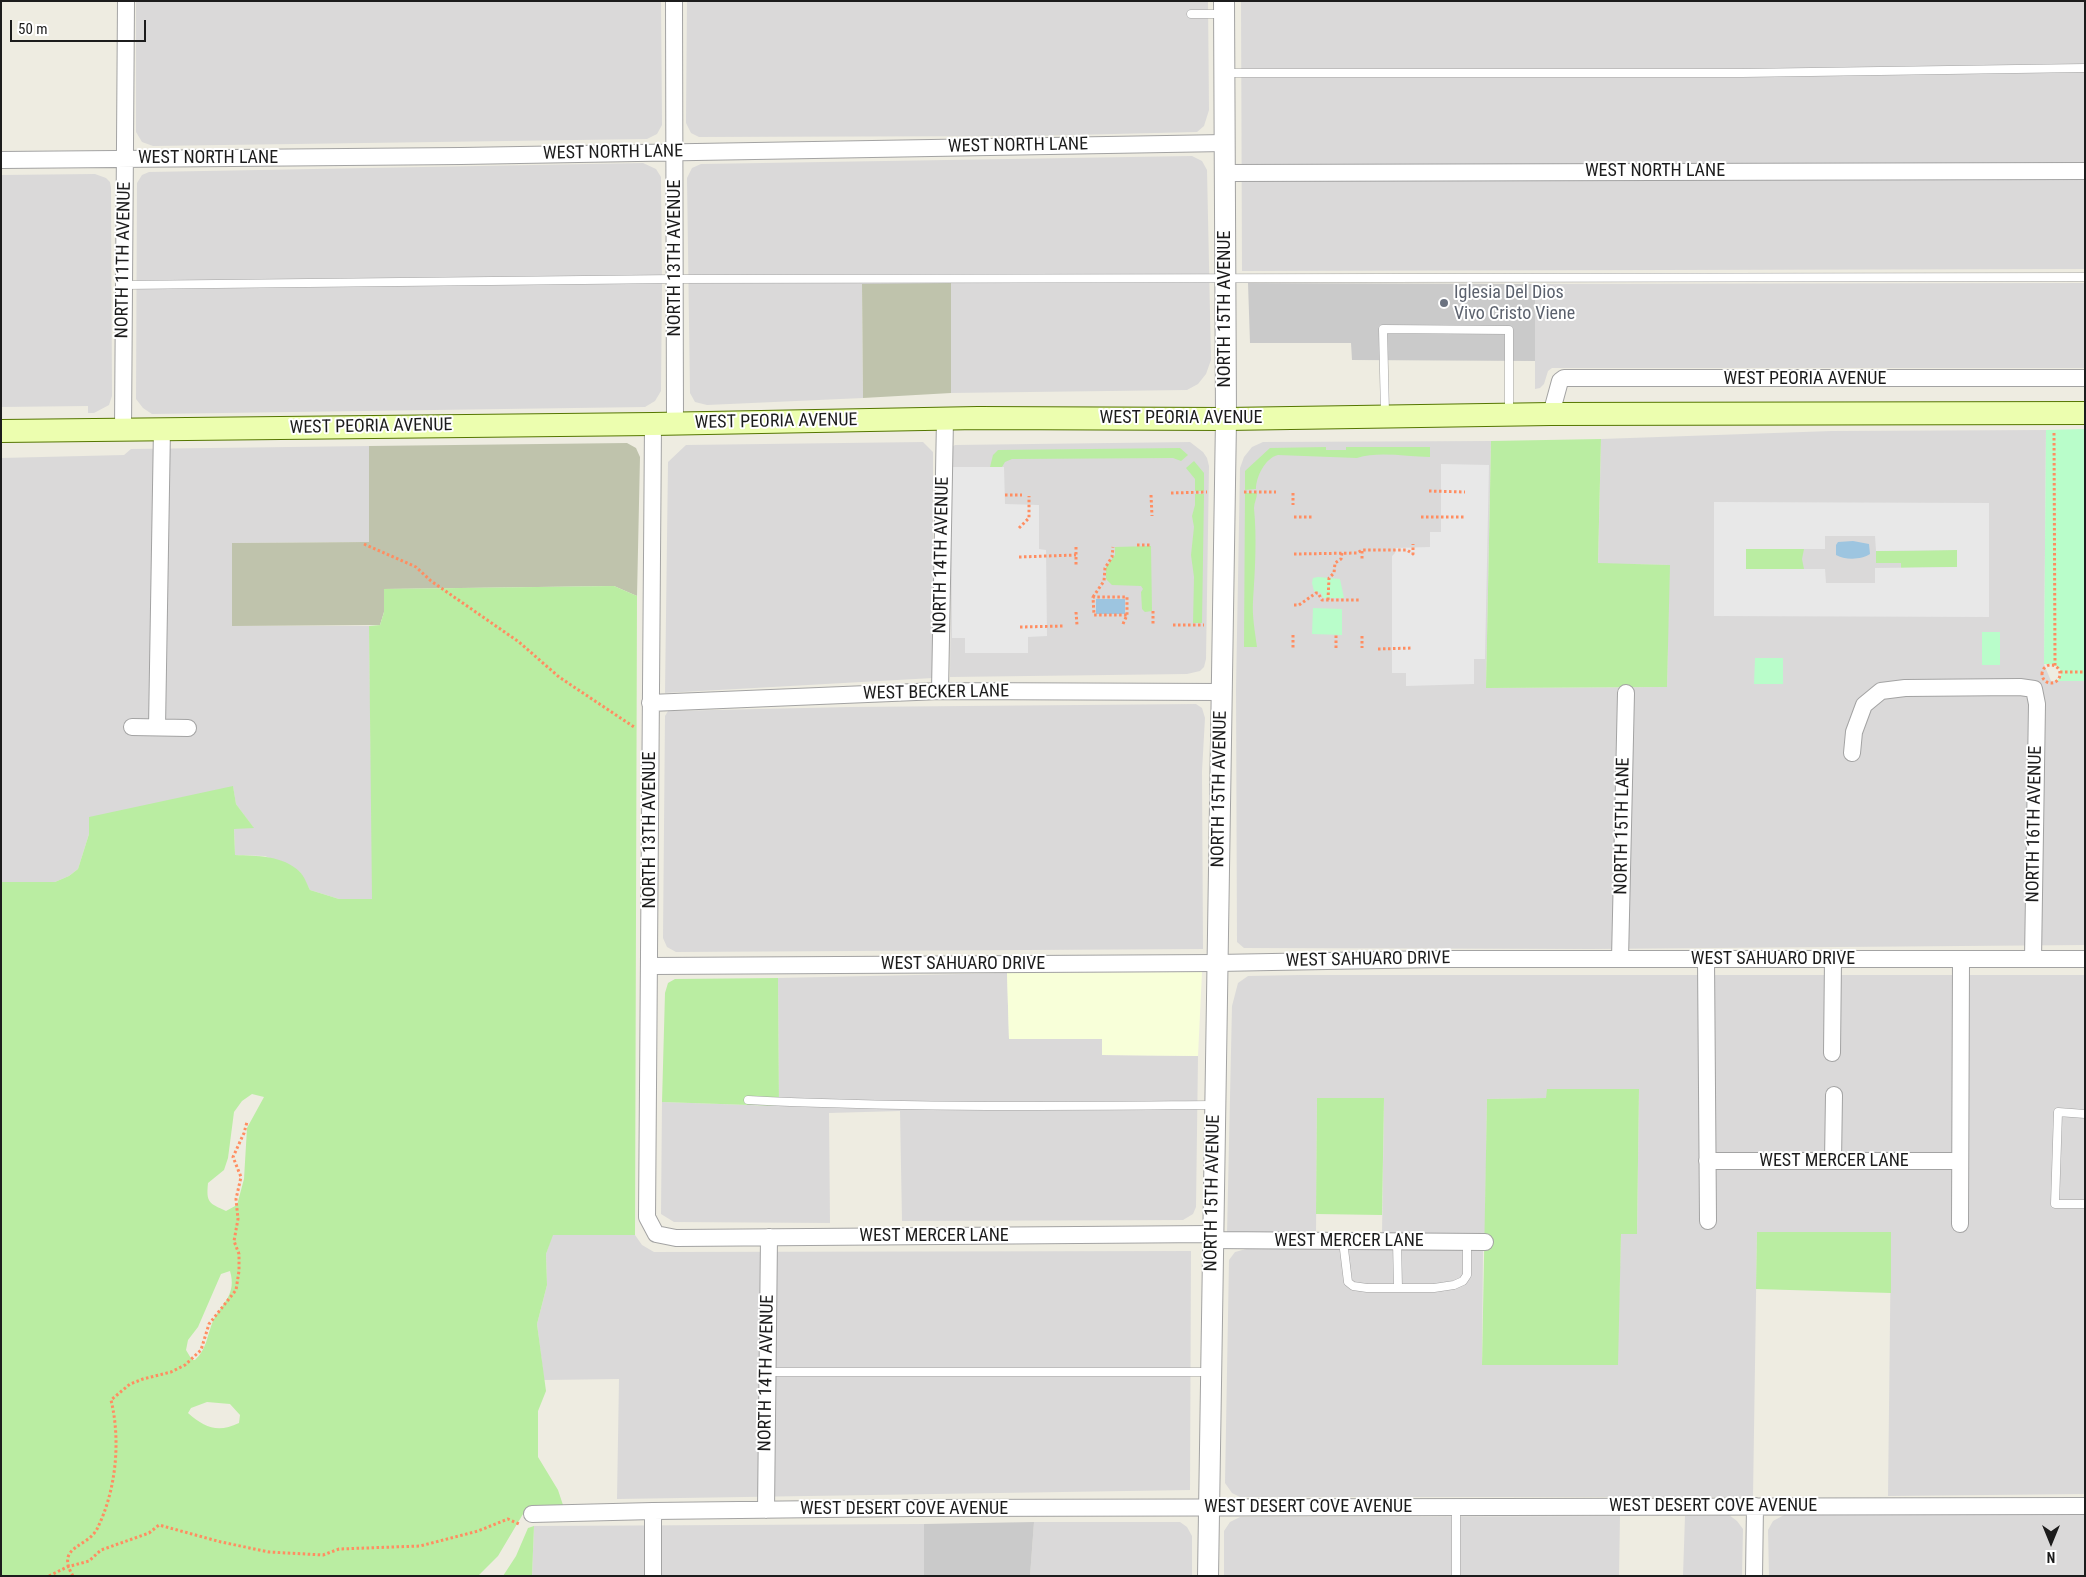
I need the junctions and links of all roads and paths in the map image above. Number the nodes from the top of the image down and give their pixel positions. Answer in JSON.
{"nodes":[{"id":1,"x":126,"y":1,"type":"edge"},
{"id":2,"x":674,"y":1,"type":"edge"},
{"id":3,"x":1224,"y":8,"type":"edge"},
{"id":4,"x":1191,"y":14,"type":"dead end"},
{"id":5,"x":2085,"y":68,"type":"edge"},
{"id":6,"x":1225,"y":73,"type":"junction"},
{"id":7,"x":1224,"y":143,"type":"junction"},
{"id":8,"x":675,"y":152,"type":"junction"},
{"id":9,"x":125,"y":158,"type":"junction"},
{"id":10,"x":1,"y":160,"type":"edge"},
{"id":11,"x":2085,"y":171,"type":"edge"},
{"id":12,"x":1224,"y":173,"type":"junction"},
{"id":13,"x":1224,"y":277,"type":"junction"},
{"id":14,"x":2085,"y":277,"type":"edge"},
{"id":15,"x":675,"y":279,"type":"junction"},
{"id":16,"x":124,"y":285,"type":"junction"},
{"id":17,"x":2085,"y":378,"type":"edge"},
{"id":18,"x":2085,"y":413,"type":"edge"},
{"id":19,"x":1509,"y":414,"type":"junction"},
{"id":20,"x":1551,"y":414,"type":"junction"},
{"id":21,"x":1385,"y":416,"type":"junction"},
{"id":22,"x":945,"y":419,"type":"junction"},
{"id":23,"x":1226,"y":419,"type":"junction"},
{"id":24,"x":653,"y":424,"type":"junction"},
{"id":25,"x":675,"y":424,"type":"junction"},
{"id":26,"x":162,"y":428,"type":"junction"},
{"id":27,"x":123,"y":429,"type":"junction"},
{"id":28,"x":1,"y":431,"type":"edge"},
{"id":29,"x":2054,"y":432,"type":"dead end"},
{"id":30,"x":1428,"y":491,"type":"dead end"},
{"id":31,"x":1207,"y":492,"type":"dead end"},
{"id":32,"x":1242,"y":492,"type":"dead end"},
{"id":33,"x":1276,"y":492,"type":"dead end"},
{"id":34,"x":1464,"y":492,"type":"dead end"},
{"id":35,"x":1171,"y":493,"type":"dead end"},
{"id":36,"x":1293,"y":493,"type":"dead end"},
{"id":37,"x":1005,"y":495,"type":"dead end"},
{"id":38,"x":1022,"y":495,"type":"dead end"},
{"id":39,"x":1152,"y":495,"type":"dead end"},
{"id":40,"x":1029,"y":496,"type":"dead end"},
{"id":41,"x":1293,"y":505,"type":"dead end"},
{"id":42,"x":1152,"y":516,"type":"dead end"},
{"id":43,"x":1294,"y":517,"type":"dead end"},
{"id":44,"x":1312,"y":517,"type":"dead end"},
{"id":45,"x":1421,"y":517,"type":"dead end"},
{"id":46,"x":1464,"y":517,"type":"dead end"},
{"id":47,"x":1019,"y":528,"type":"dead end"},
{"id":48,"x":364,"y":544,"type":"dead end"},
{"id":49,"x":1413,"y":544,"type":"dead end"},
{"id":50,"x":1137,"y":545,"type":"dead end"},
{"id":51,"x":1151,"y":545,"type":"dead end"},
{"id":52,"x":1076,"y":547,"type":"dead end"},
{"id":53,"x":1113,"y":547,"type":"dead end"},
{"id":54,"x":1362,"y":550,"type":"junction"},
{"id":55,"x":1342,"y":553,"type":"junction"},
{"id":56,"x":1294,"y":554,"type":"dead end"},
{"id":57,"x":1076,"y":555,"type":"junction"},
{"id":58,"x":1019,"y":557,"type":"dead end"},
{"id":59,"x":1362,"y":560,"type":"dead end"},
{"id":60,"x":1076,"y":565,"type":"dead end"},
{"id":61,"x":1094,"y":597,"type":"junction"},
{"id":62,"x":1328,"y":600,"type":"junction"},
{"id":63,"x":1360,"y":600,"type":"dead end"},
{"id":64,"x":1294,"y":605,"type":"dead end"},
{"id":65,"x":1153,"y":611,"type":"dead end"},
{"id":66,"x":1076,"y":612,"type":"dead end"},
{"id":67,"x":1127,"y":615,"type":"junction"},
{"id":68,"x":1123,"y":624,"type":"dead end"},
{"id":69,"x":1153,"y":624,"type":"dead end"},
{"id":70,"x":1077,"y":625,"type":"dead end"},
{"id":71,"x":1173,"y":625,"type":"dead end"},
{"id":72,"x":1205,"y":625,"type":"dead end"},
{"id":73,"x":1020,"y":626,"type":"dead end"},
{"id":74,"x":1064,"y":626,"type":"dead end"},
{"id":75,"x":1293,"y":635,"type":"dead end"},
{"id":76,"x":1336,"y":635,"type":"dead end"},
{"id":77,"x":1362,"y":636,"type":"dead end"},
{"id":78,"x":1293,"y":648,"type":"dead end"},
{"id":79,"x":1336,"y":648,"type":"dead end"},
{"id":80,"x":1362,"y":648,"type":"dead end"},
{"id":81,"x":1378,"y":648,"type":"dead end"},
{"id":82,"x":1413,"y":648,"type":"dead end"},
{"id":83,"x":2055,"y":666,"type":"junction"},
{"id":84,"x":2060,"y":672,"type":"junction"},
{"id":85,"x":2085,"y":672,"type":"edge"},
{"id":86,"x":940,"y":691,"type":"junction"},
{"id":87,"x":1222,"y":692,"type":"junction"},
{"id":88,"x":1626,"y":693,"type":"dead end"},
{"id":89,"x":650,"y":703,"type":"junction"},
{"id":90,"x":132,"y":727,"type":"dead end"},
{"id":91,"x":157,"y":728,"type":"junction"},
{"id":92,"x":188,"y":728,"type":"dead end"},
{"id":93,"x":650,"y":736,"type":"junction"},
{"id":94,"x":1852,"y":753,"type":"dead end"},
{"id":95,"x":1620,"y":959,"type":"junction"},
{"id":96,"x":1706,"y":959,"type":"junction"},
{"id":97,"x":1833,"y":959,"type":"junction"},
{"id":98,"x":1961,"y":959,"type":"junction"},
{"id":99,"x":2032,"y":959,"type":"junction"},
{"id":100,"x":2085,"y":959,"type":"edge"},
{"id":101,"x":1218,"y":963,"type":"junction"},
{"id":102,"x":650,"y":966,"type":"junction"},
{"id":103,"x":1832,"y":1053,"type":"dead end"},
{"id":104,"x":1834,"y":1095,"type":"dead end"},
{"id":105,"x":748,"y":1100,"type":"dead end"},
{"id":106,"x":1215,"y":1106,"type":"junction"},
{"id":107,"x":2085,"y":1114,"type":"edge"},
{"id":108,"x":247,"y":1122,"type":"dead end"},
{"id":109,"x":1833,"y":1161,"type":"junction"},
{"id":110,"x":1960,"y":1161,"type":"junction"},
{"id":111,"x":1707,"y":1162,"type":"junction"},
{"id":112,"x":2085,"y":1204,"type":"edge"},
{"id":113,"x":1708,"y":1221,"type":"dead end"},
{"id":114,"x":1960,"y":1224,"type":"dead end"},
{"id":115,"x":656,"y":1234,"type":"joint"},
{"id":116,"x":768,"y":1237,"type":"junction"},
{"id":117,"x":1212,"y":1237,"type":"junction"},
{"id":118,"x":1343,"y":1241,"type":"junction"},
{"id":119,"x":1398,"y":1241,"type":"junction"},
{"id":120,"x":1467,"y":1242,"type":"junction"},
{"id":121,"x":1486,"y":1242,"type":"dead end"},
{"id":122,"x":1398,"y":1288,"type":"junction"},
{"id":123,"x":767,"y":1372,"type":"junction"},
{"id":124,"x":1211,"y":1372,"type":"junction"},
{"id":125,"x":1755,"y":1506,"type":"junction"},
{"id":126,"x":2085,"y":1506,"type":"edge"},
{"id":127,"x":1456,"y":1507,"type":"junction"},
{"id":128,"x":1209,"y":1508,"type":"junction"},
{"id":129,"x":766,"y":1510,"type":"junction"},
{"id":130,"x":653,"y":1511,"type":"junction"},
{"id":131,"x":532,"y":1514,"type":"dead end"},
{"id":132,"x":519,"y":1524,"type":"dead end"},
{"id":133,"x":67,"y":1567,"type":"junction"},
{"id":134,"x":49,"y":1576,"type":"edge"},
{"id":135,"x":73,"y":1576,"type":"edge"},
{"id":136,"x":653,"y":1576,"type":"edge"},
{"id":137,"x":1208,"y":1576,"type":"edge"},
{"id":138,"x":1456,"y":1576,"type":"edge"},
{"id":139,"x":1754,"y":1576,"type":"edge"}],
"edges":[{"from":1,"to":9,"type":"street","name":"NORTH 11TH AVENUE"},
{"from":2,"to":8,"type":"street","name":"NORTH 13TH AVENUE"},
{"from":3,"to":4,"type":"lane"},
{"from":3,"to":6,"type":"street","name":"NORTH 15TH AVENUE"},
{"from":5,"to":6,"type":"lane"},
{"from":6,"to":7,"type":"street","name":"NORTH 15TH AVENUE"},
{"from":7,"to":8,"type":"street","name":"WEST NORTH LANE"},
{"from":7,"to":12,"type":"street","name":"NORTH 15TH AVENUE"},
{"from":8,"to":9,"type":"street","name":"WEST NORTH LANE"},
{"from":8,"to":15,"type":"street","name":"NORTH 13TH AVENUE"},
{"from":9,"to":10,"type":"street","name":"WEST NORTH LANE"},
{"from":9,"to":16,"type":"street","name":"NORTH 11TH AVENUE"},
{"from":11,"to":12,"type":"street","name":"WEST NORTH LANE"},
{"from":12,"to":13,"type":"street","name":"NORTH 15TH AVENUE"},
{"from":13,"to":14,"type":"lane"},
{"from":13,"to":15,"type":"lane"},
{"from":13,"to":23,"type":"street","name":"NORTH 15TH AVENUE"},
{"from":15,"to":16,"type":"lane"},
{"from":15,"to":25,"type":"street","name":"NORTH 13TH AVENUE"},
{"from":16,"to":27,"type":"street","name":"NORTH 11TH AVENUE"},
{"from":17,"to":20,"type":"street","name":"WEST PEORIA AVENUE"},
{"from":18,"to":20,"type":"main road","name":"WEST PEORIA AVENUE"},
{"from":19,"to":20,"type":"main road","name":"WEST PEORIA AVENUE"},
{"from":19,"to":21,"type":"main road","name":"WEST PEORIA AVENUE"},
{"from":19,"to":21,"type":"lane"},
{"from":21,"to":23,"type":"main road","name":"WEST PEORIA AVENUE"},
{"from":22,"to":23,"type":"main road","name":"WEST PEORIA AVENUE"},
{"from":22,"to":25,"type":"main road","name":"WEST PEORIA AVENUE"},
{"from":22,"to":86,"type":"street","name":"NORTH 14TH AVENUE"},
{"from":23,"to":87,"type":"street","name":"NORTH 15TH AVENUE"},
{"from":24,"to":25,"type":"main road","name":"WEST PEORIA AVENUE"},
{"from":24,"to":26,"type":"main road","name":"WEST PEORIA AVENUE"},
{"from":24,"to":89,"type":"street","name":"NORTH 13TH AVENUE"},
{"from":26,"to":27,"type":"main road","name":"WEST PEORIA AVENUE"},
{"from":26,"to":91,"type":"street"},
{"from":27,"to":28,"type":"main road","name":"WEST PEORIA AVENUE"},
{"from":29,"to":83,"type":"path"},
{"from":30,"to":34,"type":"path"},
{"from":31,"to":35,"type":"path"},
{"from":32,"to":33,"type":"path"},
{"from":36,"to":41,"type":"path"},
{"from":37,"to":38,"type":"path"},
{"from":39,"to":42,"type":"path"},
{"from":40,"to":47,"type":"path"},
{"from":43,"to":44,"type":"path"},
{"from":45,"to":46,"type":"path"},
{"from":48,"to":93,"type":"path"},
{"from":49,"to":54,"type":"path"},
{"from":50,"to":51,"type":"path"},
{"from":52,"to":57,"type":"path"},
{"from":53,"to":61,"type":"path"},
{"from":54,"to":55,"type":"path"},
{"from":54,"to":59,"type":"path"},
{"from":55,"to":56,"type":"path"},
{"from":55,"to":62,"type":"path"},
{"from":57,"to":58,"type":"path"},
{"from":57,"to":60,"type":"path"},
{"from":61,"to":67,"type":"path"},
{"from":61,"to":67,"type":"path"},
{"from":62,"to":63,"type":"path"},
{"from":62,"to":64,"type":"path"},
{"from":65,"to":69,"type":"path"},
{"from":66,"to":70,"type":"path"},
{"from":67,"to":68,"type":"path"},
{"from":71,"to":72,"type":"path"},
{"from":73,"to":74,"type":"path"},
{"from":75,"to":78,"type":"path"},
{"from":76,"to":79,"type":"path"},
{"from":77,"to":80,"type":"path"},
{"from":81,"to":82,"type":"path"},
{"from":83,"to":84,"type":"path"},
{"from":83,"to":84,"type":"path"},
{"from":84,"to":85,"type":"path"},
{"from":86,"to":87,"type":"street","name":"WEST BECKER LANE"},
{"from":86,"to":89,"type":"street","name":"WEST BECKER LANE"},
{"from":87,"to":101,"type":"street","name":"NORTH 15TH AVENUE"},
{"from":88,"to":95,"type":"street","name":"NORTH 15TH LANE"},
{"from":89,"to":93,"type":"street","name":"NORTH 13TH AVENUE"},
{"from":90,"to":91,"type":"street"},
{"from":91,"to":92,"type":"street"},
{"from":93,"to":102,"type":"street","name":"NORTH 13TH AVENUE"},
{"from":94,"to":99,"type":"street","name":"NORTH 16TH AVENUE"},
{"from":95,"to":96,"type":"street","name":"WEST SAHUARO DRIVE"},
{"from":95,"to":101,"type":"street","name":"WEST SAHUARO DRIVE"},
{"from":96,"to":97,"type":"street","name":"WEST SAHUARO DRIVE"},
{"from":96,"to":111,"type":"street"},
{"from":97,"to":98,"type":"street","name":"WEST SAHUARO DRIVE"},
{"from":97,"to":103,"type":"street"},
{"from":98,"to":99,"type":"street","name":"WEST SAHUARO DRIVE"},
{"from":98,"to":110,"type":"street"},
{"from":99,"to":100,"type":"street","name":"WEST SAHUARO DRIVE"},
{"from":101,"to":102,"type":"street","name":"WEST SAHUARO DRIVE"},
{"from":101,"to":106,"type":"street","name":"NORTH 15TH AVENUE"},
{"from":102,"to":115,"type":"street","name":"NORTH 13TH AVENUE"},
{"from":104,"to":109,"type":"street"},
{"from":105,"to":106,"type":"lane"},
{"from":106,"to":117,"type":"street","name":"NORTH 15TH AVENUE"},
{"from":107,"to":112,"type":"lane"},
{"from":108,"to":133,"type":"path"},
{"from":109,"to":110,"type":"street","name":"WEST MERCER LANE"},
{"from":109,"to":111,"type":"street","name":"WEST MERCER LANE"},
{"from":110,"to":114,"type":"street"},
{"from":111,"to":113,"type":"street"},
{"from":115,"to":116,"type":"street","name":"WEST MERCER LANE"},
{"from":116,"to":117,"type":"street","name":"WEST MERCER LANE"},
{"from":116,"to":123,"type":"street","name":"NORTH 14TH AVENUE"},
{"from":117,"to":118,"type":"street","name":"WEST MERCER LANE"},
{"from":117,"to":124,"type":"street","name":"NORTH 15TH AVENUE"},
{"from":118,"to":119,"type":"street","name":"WEST MERCER LANE"},
{"from":118,"to":122,"type":"lane"},
{"from":119,"to":120,"type":"street","name":"WEST MERCER LANE"},
{"from":119,"to":122,"type":"lane"},
{"from":120,"to":121,"type":"street","name":"WEST MERCER LANE"},
{"from":120,"to":122,"type":"lane"},
{"from":123,"to":124,"type":"lane"},
{"from":123,"to":129,"type":"street","name":"NORTH 14TH AVENUE"},
{"from":124,"to":128,"type":"street","name":"NORTH 15TH AVENUE"},
{"from":125,"to":126,"type":"street","name":"WEST DESERT COVE AVENUE"},
{"from":125,"to":127,"type":"street","name":"WEST DESERT COVE AVENUE"},
{"from":125,"to":139,"type":"street"},
{"from":127,"to":128,"type":"street","name":"WEST DESERT COVE AVENUE"},
{"from":127,"to":138,"type":"lane"},
{"from":128,"to":129,"type":"street","name":"WEST DESERT COVE AVENUE"},
{"from":128,"to":137,"type":"street","name":"NORTH 15TH AVENUE"},
{"from":129,"to":130,"type":"street","name":"WEST DESERT COVE AVENUE"},
{"from":130,"to":131,"type":"street","name":"WEST DESERT COVE AVENUE"},
{"from":130,"to":136,"type":"street"},
{"from":132,"to":133,"type":"path"},
{"from":133,"to":134,"type":"path"},
{"from":133,"to":135,"type":"path"}]}
